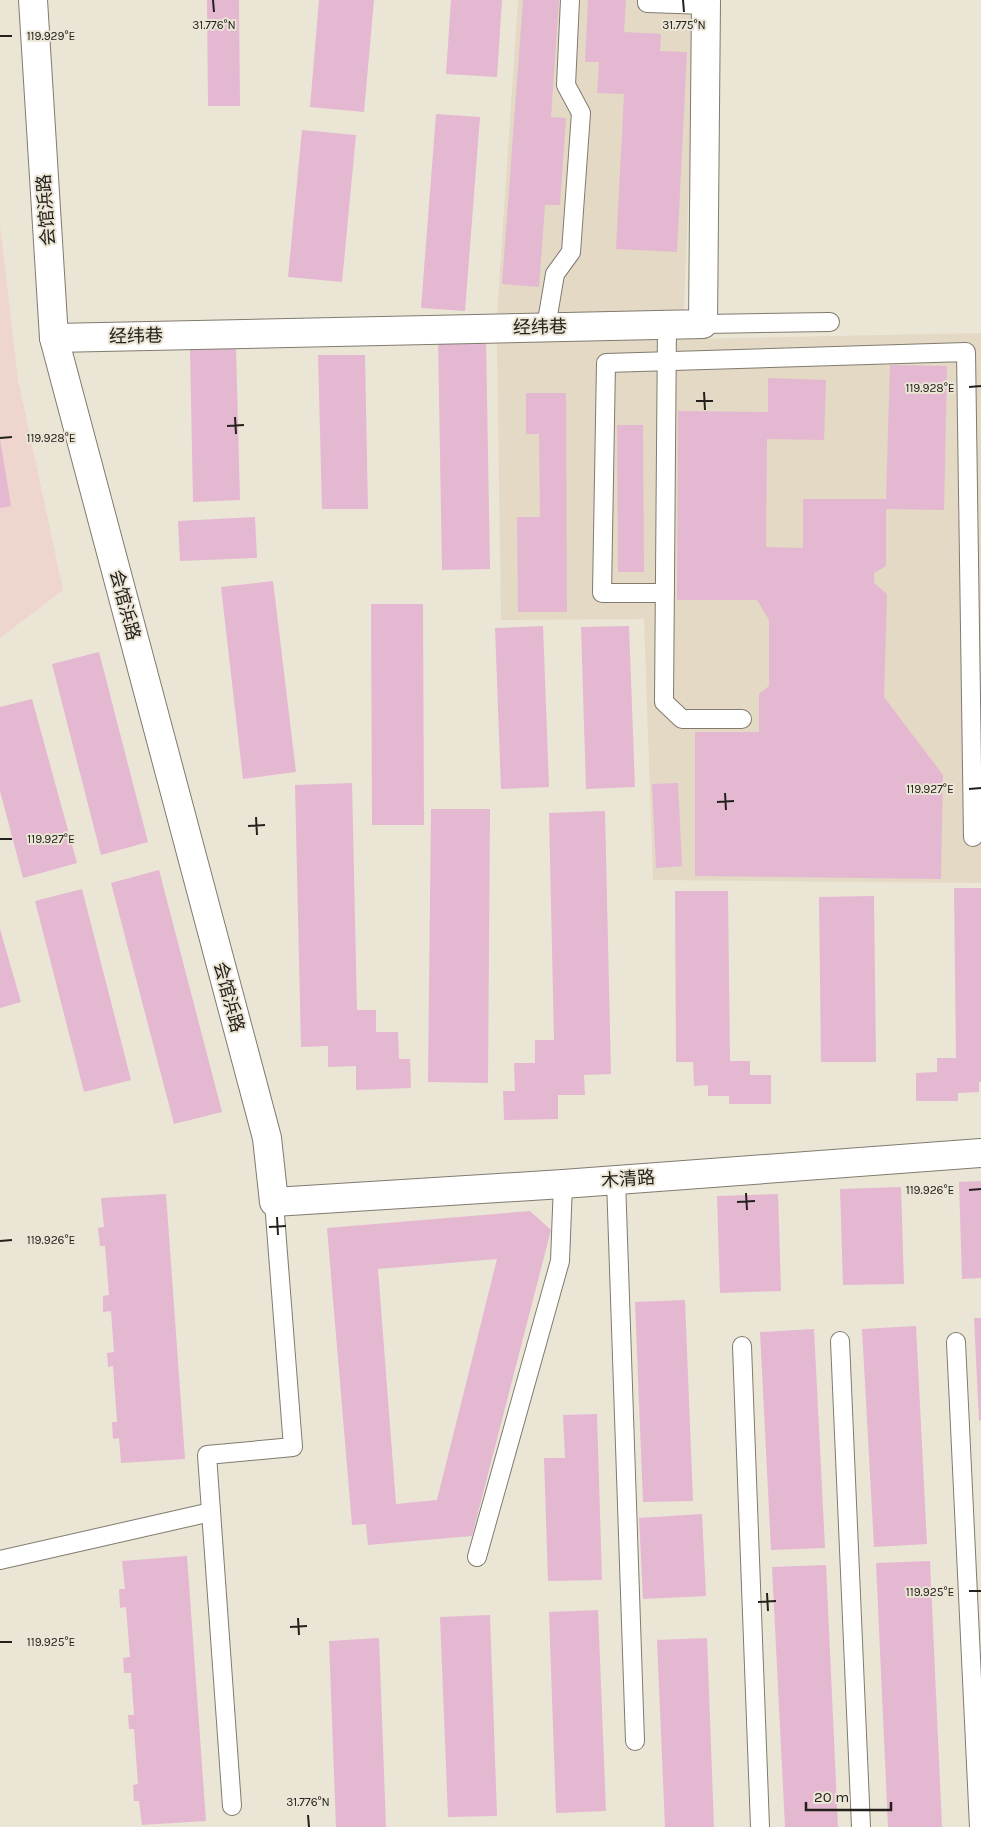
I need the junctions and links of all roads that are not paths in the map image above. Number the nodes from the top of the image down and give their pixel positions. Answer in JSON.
{"nodes":[{"id":1,"x":33,"y":0,"type":"edge"},
{"id":2,"x":570,"y":0,"type":"edge"},
{"id":3,"x":647,"y":0,"type":"edge"},
{"id":4,"x":706,"y":3,"type":"edge"},
{"id":5,"x":830,"y":322,"type":"dead end"},
{"id":6,"x":667,"y":324,"type":"junction"},
{"id":7,"x":703,"y":324,"type":"junction"},
{"id":8,"x":546,"y":327,"type":"junction"},
{"id":9,"x":54,"y":338,"type":"junction"},
{"id":10,"x":666,"y":361,"type":"junction"},
{"id":11,"x":665,"y":593,"type":"junction"},
{"id":12,"x":742,"y":719,"type":"dead end"},
{"id":13,"x":973,"y":837,"type":"dead end"},
{"id":14,"x":981,"y":1153,"type":"edge"},
{"id":15,"x":616,"y":1180,"type":"junction"},
{"id":16,"x":562,"y":1184,"type":"junction"},
{"id":17,"x":274,"y":1202,"type":"junction"},
{"id":18,"x":840,"y":1341,"type":"dead end"},
{"id":19,"x":956,"y":1342,"type":"dead end"},
{"id":20,"x":742,"y":1346,"type":"dead end"},
{"id":21,"x":211,"y":1512,"type":"junction"},
{"id":22,"x":477,"y":1556,"type":"dead end"},
{"id":23,"x":0,"y":1560,"type":"edge"},
{"id":24,"x":635,"y":1740,"type":"dead end"},
{"id":25,"x":232,"y":1806,"type":"dead end"},
{"id":26,"x":760,"y":1827,"type":"edge"},
{"id":27,"x":861,"y":1827,"type":"edge"},
{"id":28,"x":979,"y":1827,"type":"edge"}],
"edges":[{"from":1,"to":9,"type":"street","name":"会馆浜路"},
{"from":2,"to":8,"type":"lane"},
{"from":3,"to":4,"type":"lane"},
{"from":4,"to":7,"type":"street"},
{"from":5,"to":7,"type":"lane"},
{"from":6,"to":7,"type":"street","name":"经纬巷"},
{"from":6,"to":8,"type":"street","name":"经纬巷"},
{"from":6,"to":10,"type":"lane"},
{"from":8,"to":9,"type":"street","name":"经纬巷"},
{"from":9,"to":17,"type":"street","name":"会馆浜路"},
{"from":10,"to":11,"type":"lane"},
{"from":10,"to":11,"type":"lane"},
{"from":10,"to":13,"type":"lane"},
{"from":11,"to":12,"type":"lane"},
{"from":14,"to":15,"type":"street","name":"木清路"},
{"from":15,"to":16,"type":"street","name":"木清路"},
{"from":15,"to":24,"type":"lane"},
{"from":16,"to":17,"type":"street","name":"木清路"},
{"from":16,"to":22,"type":"lane"},
{"from":17,"to":21,"type":"lane"},
{"from":18,"to":27,"type":"lane"},
{"from":19,"to":28,"type":"lane"},
{"from":20,"to":26,"type":"lane"},
{"from":21,"to":23,"type":"lane"},
{"from":21,"to":25,"type":"lane"}]}
